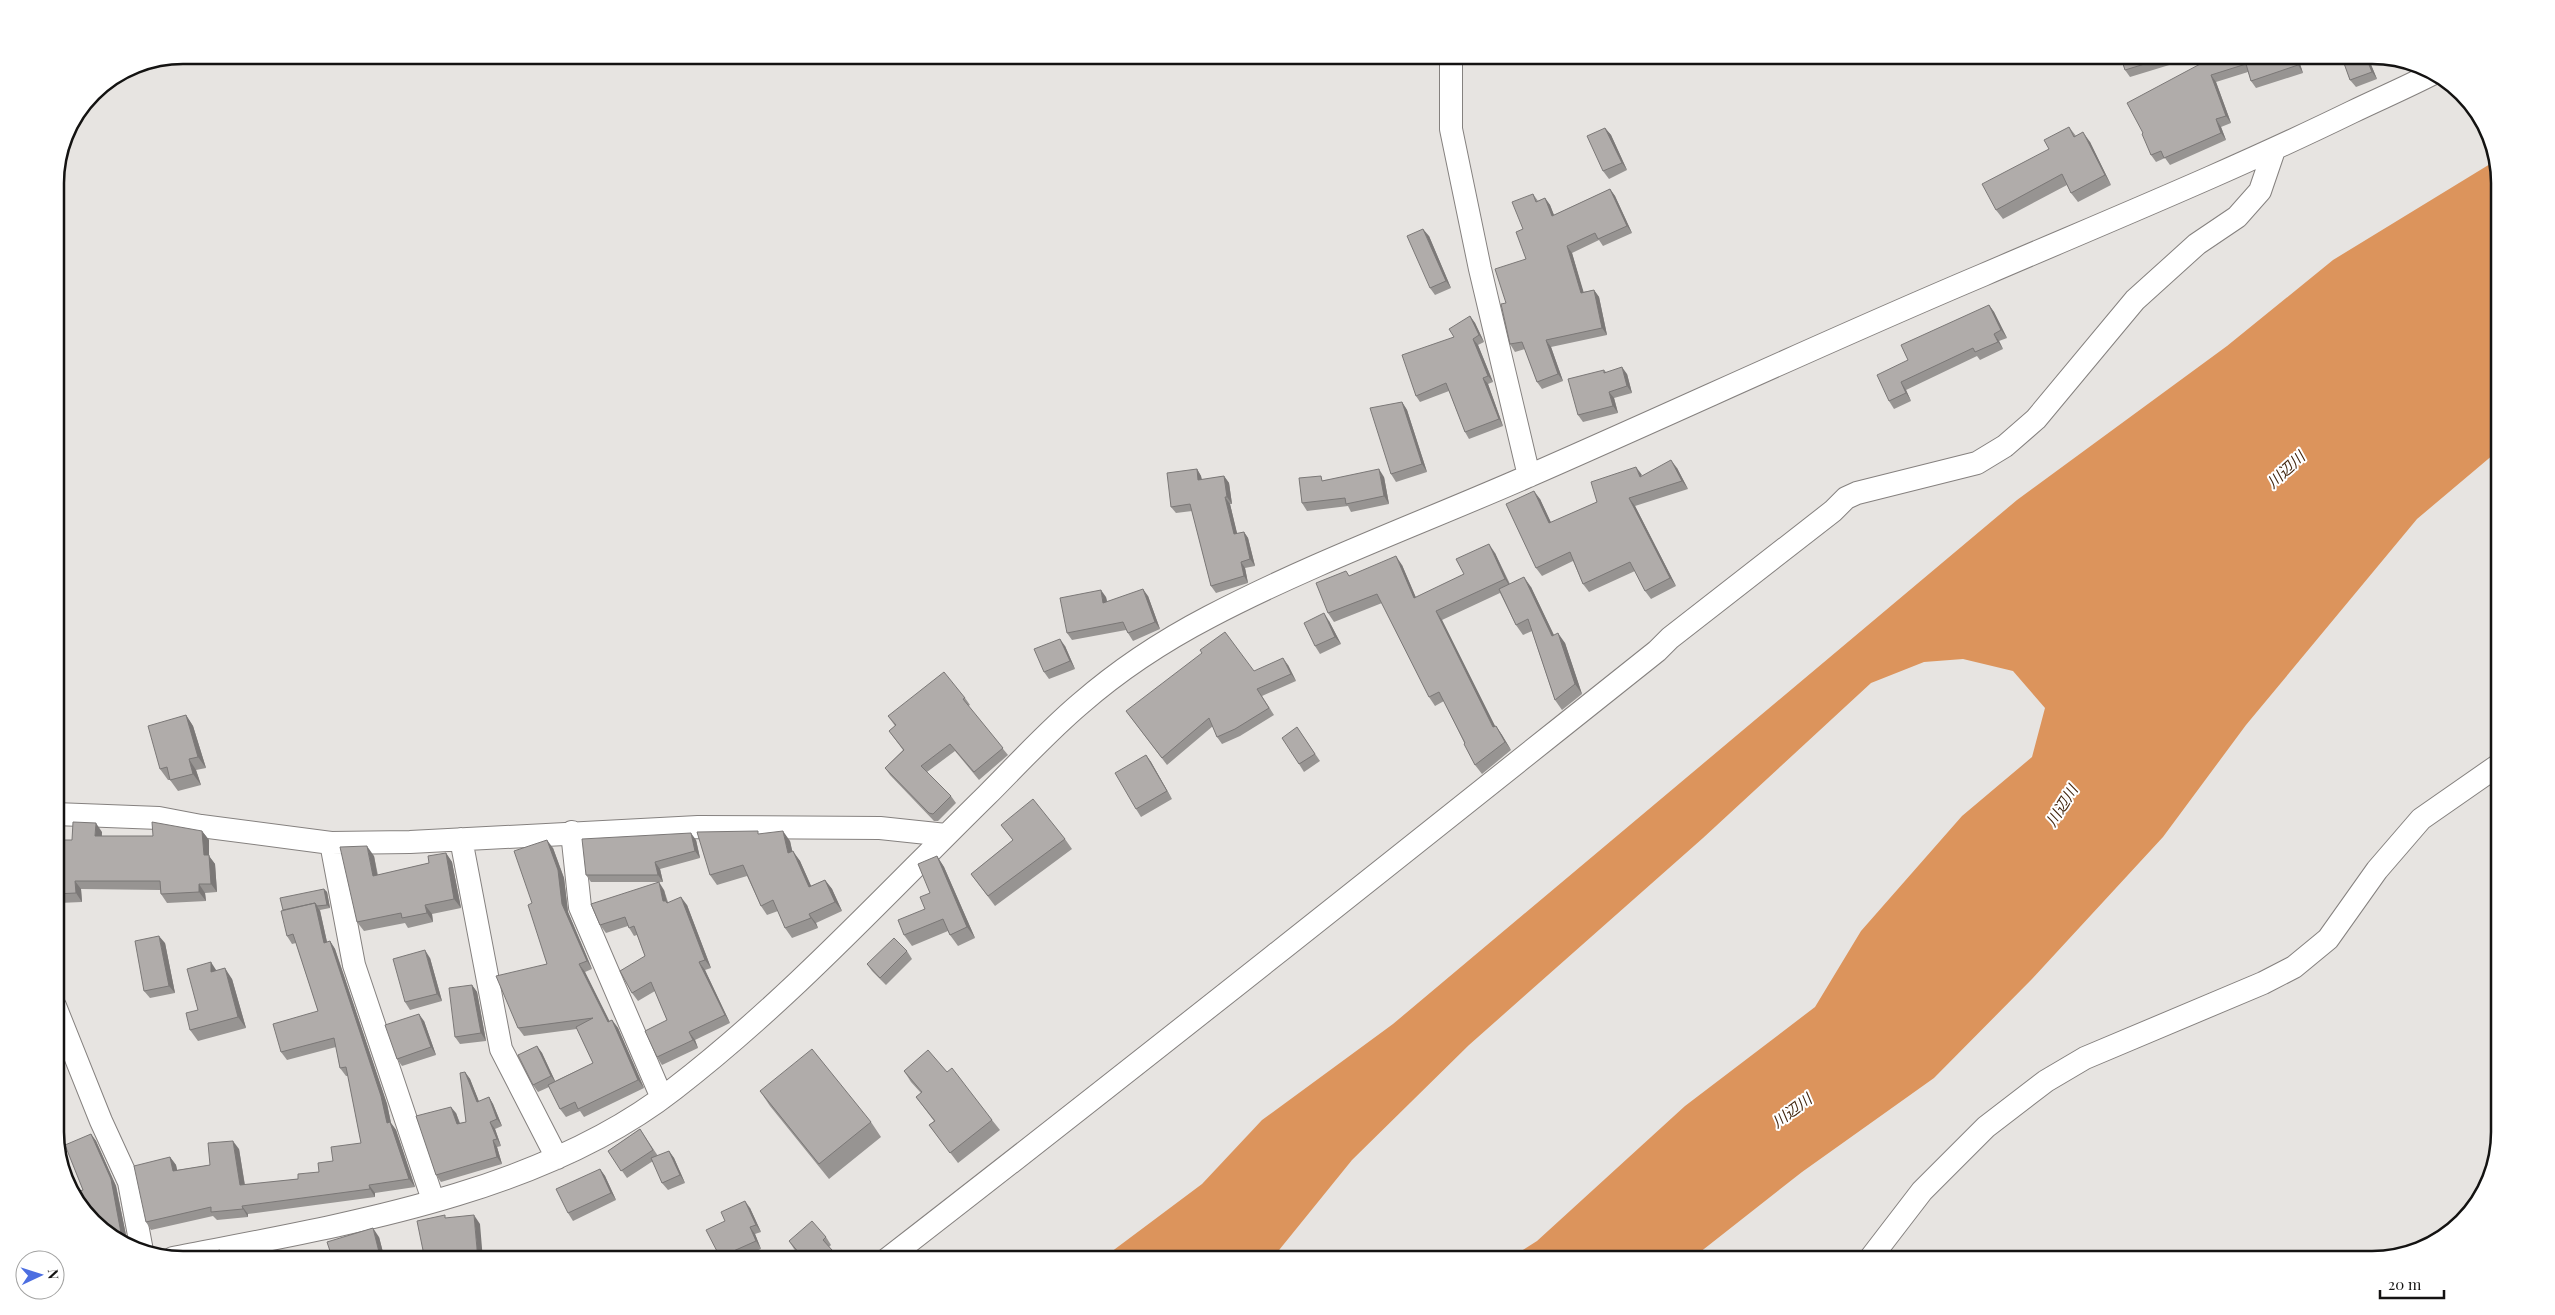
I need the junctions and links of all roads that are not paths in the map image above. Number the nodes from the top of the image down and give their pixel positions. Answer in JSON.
{"nodes":[{"id":1,"x":1451,"y":64,"type":"edge"},
{"id":2,"x":2425,"y":76,"type":"edge"},
{"id":3,"x":2274,"y":150,"type":"junction"},
{"id":4,"x":1529,"y":476,"type":"junction"},
{"id":5,"x":2491,"y":770,"type":"edge"},
{"id":6,"x":64,"y":814,"type":"edge"},
{"id":7,"x":572,"y":832,"type":"junction"},
{"id":8,"x":946,"y":835,"type":"junction"},
{"id":9,"x":460,"y":839,"type":"junction"},
{"id":10,"x":330,"y":843,"type":"junction"},
{"id":11,"x":64,"y":1028,"type":"edge"},
{"id":12,"x":662,"y":1098,"type":"junction"},
{"id":13,"x":557,"y":1158,"type":"junction"},
{"id":14,"x":433,"y":1200,"type":"junction"},
{"id":15,"x":141,"y":1244,"type":"edge"},
{"id":16,"x":209,"y":1251,"type":"edge"},
{"id":17,"x":898,"y":1251,"type":"edge"},
{"id":18,"x":1875,"y":1251,"type":"edge"}],
"edges":[{"from":1,"to":4,"type":"street"},
{"from":2,"to":3,"type":"street"},
{"from":3,"to":4,"type":"street"},
{"from":3,"to":17,"type":"street"},
{"from":4,"to":8,"type":"street"},
{"from":5,"to":18,"type":"street"},
{"from":6,"to":10,"type":"street"},
{"from":7,"to":8,"type":"street"},
{"from":7,"to":9,"type":"street"},
{"from":7,"to":12,"type":"street"},
{"from":8,"to":12,"type":"street"},
{"from":9,"to":10,"type":"street"},
{"from":9,"to":13,"type":"street"},
{"from":10,"to":14,"type":"street"},
{"from":11,"to":15,"type":"street"},
{"from":12,"to":13,"type":"street"},
{"from":13,"to":14,"type":"street"},
{"from":14,"to":16,"type":"street"}]}
